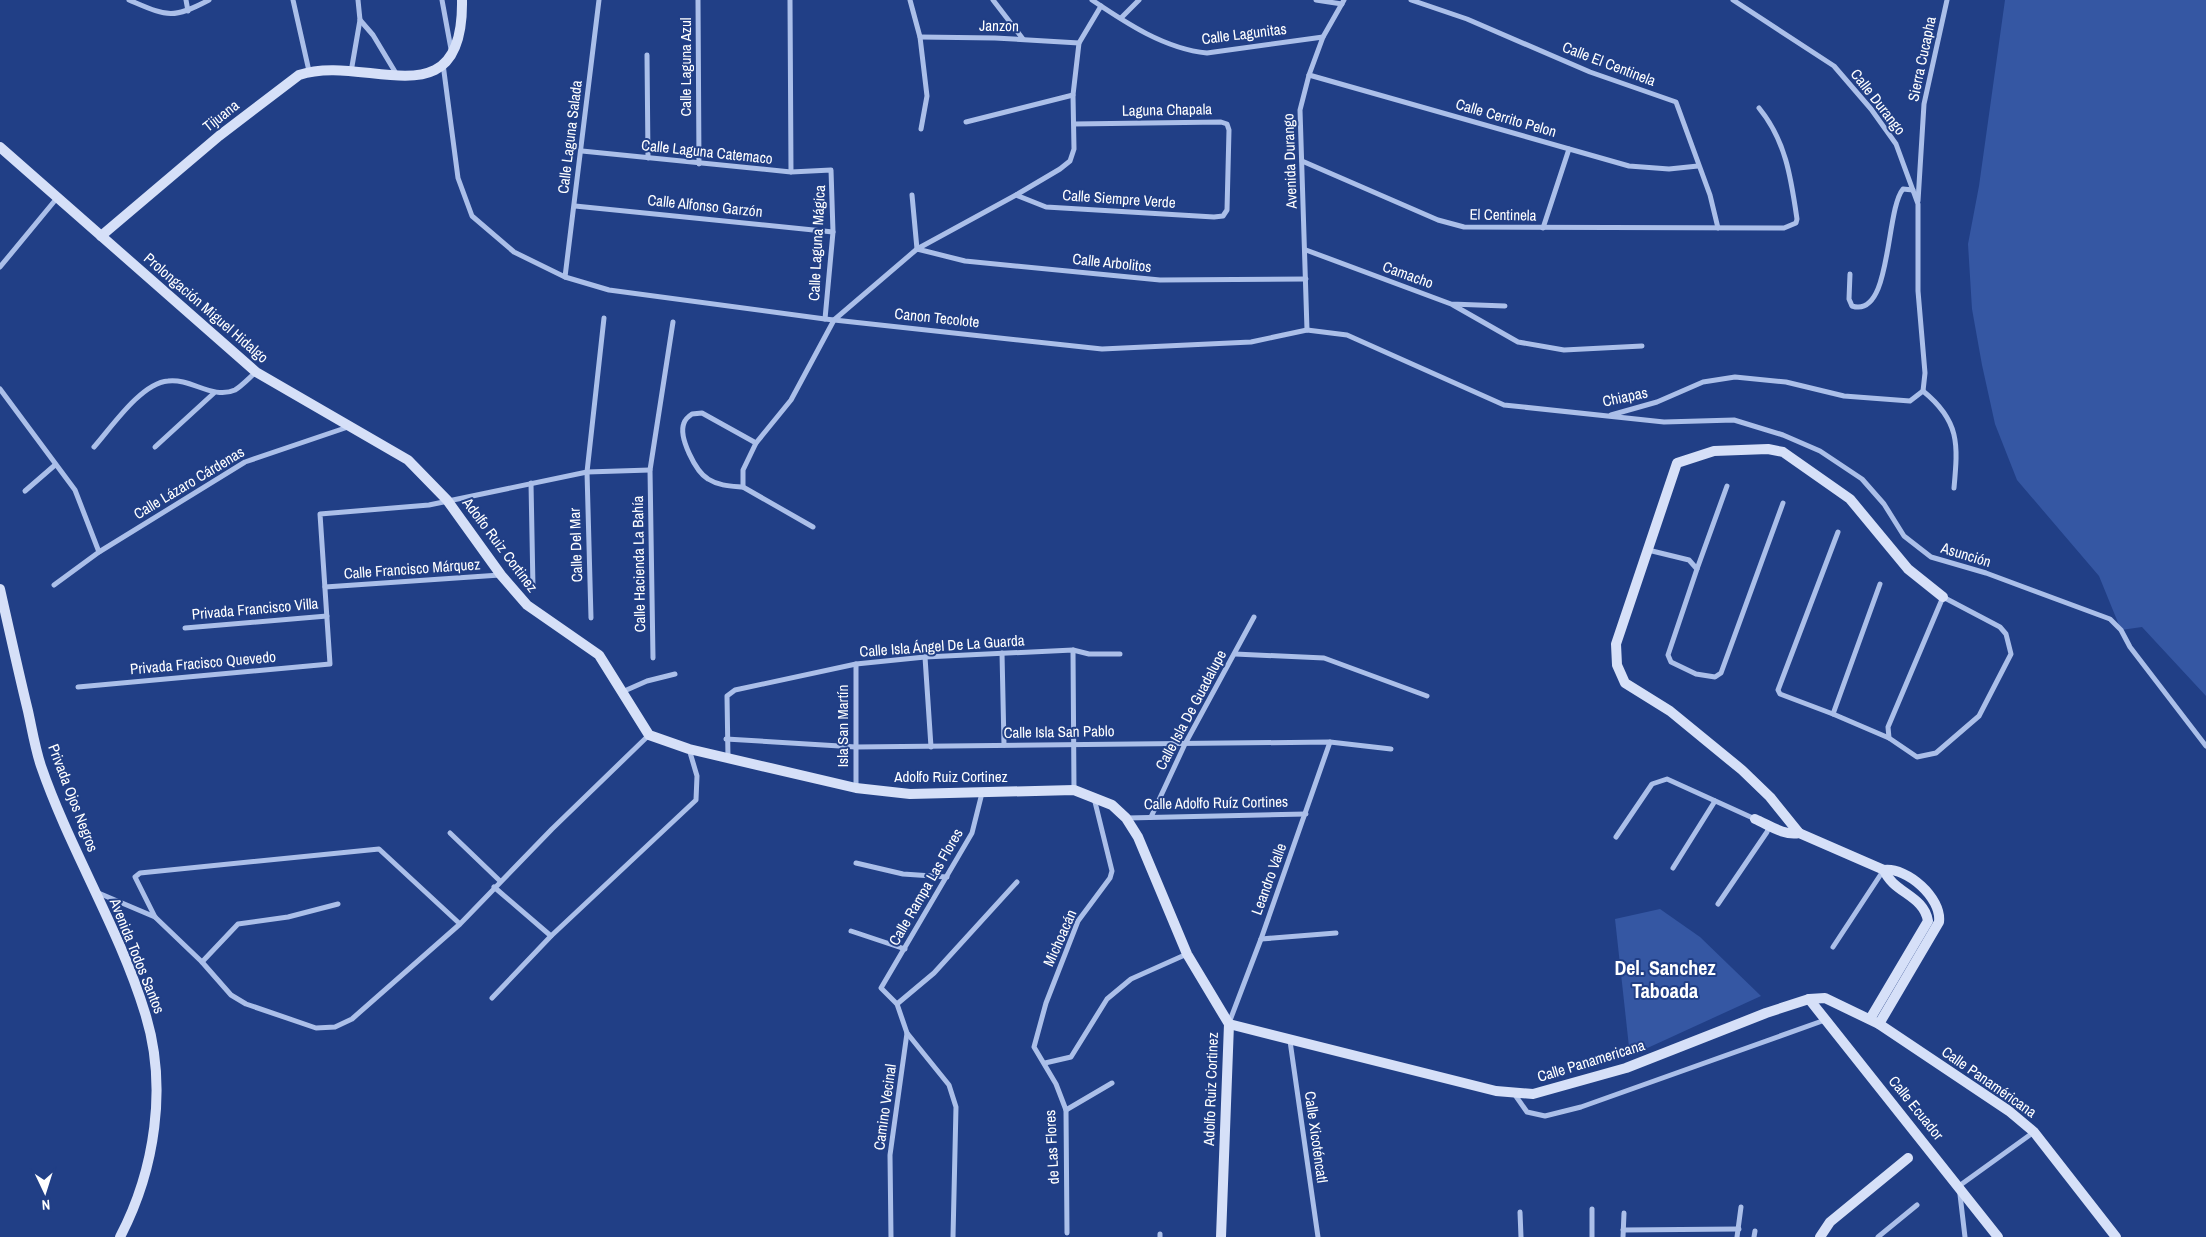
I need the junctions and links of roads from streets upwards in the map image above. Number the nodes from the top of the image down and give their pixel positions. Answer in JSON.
{"nodes":[{"id":1,"x":129,"y":0,"type":"edge"},
{"id":2,"x":186,"y":0,"type":"edge"},
{"id":3,"x":209,"y":0,"type":"edge"},
{"id":4,"x":293,"y":0,"type":"edge"},
{"id":5,"x":358,"y":0,"type":"edge"},
{"id":6,"x":442,"y":0,"type":"edge"},
{"id":7,"x":462,"y":0,"type":"edge"},
{"id":8,"x":599,"y":0,"type":"edge"},
{"id":9,"x":698,"y":0,"type":"edge"},
{"id":10,"x":790,"y":0,"type":"edge"},
{"id":11,"x":910,"y":0,"type":"edge"},
{"id":12,"x":993,"y":0,"type":"edge"},
{"id":13,"x":1092,"y":0,"type":"edge"},
{"id":14,"x":1139,"y":0,"type":"edge"},
{"id":15,"x":1316,"y":0,"type":"edge"},
{"id":16,"x":1411,"y":0,"type":"edge"},
{"id":17,"x":1733,"y":0,"type":"edge"},
{"id":18,"x":1947,"y":0,"type":"edge"},
{"id":19,"x":1343,"y":2,"type":"edge"},
{"id":20,"x":1422,"y":2,"type":"edge"},
{"id":21,"x":1101,"y":6,"type":"junction"},
{"id":22,"x":188,"y":11,"type":"junction"},
{"id":23,"x":1121,"y":18,"type":"junction"},
{"id":24,"x":360,"y":20,"type":"junction"},
{"id":25,"x":1323,"y":37,"type":"junction"},
{"id":26,"x":920,"y":38,"type":"junction"},
{"id":27,"x":1023,"y":39,"type":"junction"},
{"id":28,"x":1079,"y":43,"type":"junction"},
{"id":29,"x":452,"y":54,"type":"junction"},
{"id":30,"x":647,"y":55,"type":"dead end"},
{"id":31,"x":443,"y":64,"type":"junction"},
{"id":32,"x":309,"y":71,"type":"junction"},
{"id":33,"x":351,"y":72,"type":"junction"},
{"id":34,"x":1309,"y":75,"type":"junction"},
{"id":35,"x":398,"y":77,"type":"junction"},
{"id":36,"x":1073,"y":95,"type":"junction"},
{"id":37,"x":1759,"y":108,"type":"dead end"},
{"id":38,"x":966,"y":122,"type":"dead end"},
{"id":39,"x":1074,"y":124,"type":"junction"},
{"id":40,"x":921,"y":129,"type":"dead end"},
{"id":41,"x":0,"y":147,"type":"edge"},
{"id":42,"x":1569,"y":149,"type":"junction"},
{"id":43,"x":582,"y":150,"type":"junction"},
{"id":44,"x":648,"y":158,"type":"junction"},
{"id":45,"x":1302,"y":160,"type":"junction"},
{"id":46,"x":699,"y":164,"type":"junction"},
{"id":47,"x":1698,"y":166,"type":"junction"},
{"id":48,"x":830,"y":169,"type":"joint"},
{"id":49,"x":791,"y":172,"type":"junction"},
{"id":50,"x":1913,"y":190,"type":"junction"},
{"id":51,"x":912,"y":195,"type":"dead end"},
{"id":52,"x":1016,"y":195,"type":"junction"},
{"id":53,"x":57,"y":198,"type":"junction"},
{"id":54,"x":1918,"y":204,"type":"junction"},
{"id":55,"x":574,"y":206,"type":"junction"},
{"id":56,"x":1223,"y":216,"type":"joint"},
{"id":57,"x":1544,"y":228,"type":"junction"},
{"id":58,"x":1718,"y":228,"type":"junction"},
{"id":59,"x":833,"y":232,"type":"junction"},
{"id":60,"x":101,"y":236,"type":"junction"},
{"id":61,"x":917,"y":249,"type":"junction"},
{"id":62,"x":1306,"y":250,"type":"junction"},
{"id":63,"x":0,"y":267,"type":"edge"},
{"id":64,"x":1850,"y":274,"type":"dead end"},
{"id":65,"x":565,"y":277,"type":"junction"},
{"id":66,"x":1306,"y":279,"type":"junction"},
{"id":67,"x":1450,"y":304,"type":"junction"},
{"id":68,"x":1505,"y":306,"type":"dead end"},
{"id":69,"x":604,"y":318,"type":"dead end"},
{"id":70,"x":825,"y":319,"type":"junction"},
{"id":71,"x":834,"y":320,"type":"junction"},
{"id":72,"x":674,"y":322,"type":"dead end"},
{"id":73,"x":1307,"y":330,"type":"junction"},
{"id":74,"x":1642,"y":346,"type":"dead end"},
{"id":75,"x":256,"y":372,"type":"junction"},
{"id":76,"x":0,"y":389,"type":"edge"},
{"id":77,"x":1923,"y":391,"type":"junction"},
{"id":78,"x":214,"y":393,"type":"junction"},
{"id":79,"x":1608,"y":416,"type":"junction"},
{"id":80,"x":348,"y":427,"type":"junction"},
{"id":81,"x":756,"y":443,"type":"junction"},
{"id":82,"x":94,"y":447,"type":"dead end"},
{"id":83,"x":156,"y":447,"type":"dead end"},
{"id":84,"x":55,"y":465,"type":"junction"},
{"id":85,"x":650,"y":470,"type":"junction"},
{"id":86,"x":587,"y":472,"type":"junction"},
{"id":87,"x":531,"y":483,"type":"junction"},
{"id":88,"x":1727,"y":486,"type":"dead end"},
{"id":89,"x":743,"y":487,"type":"junction"},
{"id":90,"x":1954,"y":488,"type":"dead end"},
{"id":91,"x":25,"y":491,"type":"dead end"},
{"id":92,"x":448,"y":500,"type":"junction"},
{"id":93,"x":1783,"y":503,"type":"dead end"},
{"id":94,"x":813,"y":527,"type":"dead end"},
{"id":95,"x":1838,"y":532,"type":"dead end"},
{"id":96,"x":1648,"y":550,"type":"junction"},
{"id":97,"x":99,"y":552,"type":"junction"},
{"id":98,"x":1697,"y":569,"type":"junction"},
{"id":99,"x":501,"y":576,"type":"junction"},
{"id":100,"x":1880,"y":584,"type":"dead end"},
{"id":101,"x":54,"y":585,"type":"dead end"},
{"id":102,"x":326,"y":587,"type":"junction"},
{"id":103,"x":533,"y":588,"type":"dead end"},
{"id":104,"x":0,"y":589,"type":"edge"},
{"id":105,"x":1943,"y":597,"type":"junction"},
{"id":106,"x":327,"y":616,"type":"junction"},
{"id":107,"x":1254,"y":617,"type":"dead end"},
{"id":108,"x":591,"y":618,"type":"dead end"},
{"id":109,"x":185,"y":628,"type":"dead end"},
{"id":110,"x":1073,"y":650,"type":"junction"},
{"id":111,"x":1002,"y":653,"type":"junction"},
{"id":112,"x":1120,"y":654,"type":"dead end"},
{"id":113,"x":1235,"y":654,"type":"junction"},
{"id":114,"x":925,"y":657,"type":"junction"},
{"id":115,"x":654,"y":658,"type":"dead end"},
{"id":116,"x":856,"y":664,"type":"junction"},
{"id":117,"x":675,"y":674,"type":"dead end"},
{"id":118,"x":78,"y":687,"type":"dead end"},
{"id":119,"x":622,"y":692,"type":"junction"},
{"id":120,"x":1428,"y":696,"type":"dead end"},
{"id":121,"x":1833,"y":714,"type":"junction"},
{"id":122,"x":648,"y":735,"type":"junction"},
{"id":123,"x":1889,"y":738,"type":"junction"},
{"id":124,"x":726,"y":739,"type":"junction"},
{"id":125,"x":1330,"y":742,"type":"junction"},
{"id":126,"x":1075,"y":743,"type":"junction"},
{"id":127,"x":1185,"y":744,"type":"junction"},
{"id":128,"x":1004,"y":745,"type":"junction"},
{"id":129,"x":2206,"y":746,"type":"edge"},
{"id":130,"x":856,"y":747,"type":"junction"},
{"id":131,"x":931,"y":747,"type":"junction"},
{"id":132,"x":689,"y":749,"type":"junction"},
{"id":133,"x":1392,"y":749,"type":"dead end"},
{"id":134,"x":728,"y":758,"type":"junction"},
{"id":135,"x":856,"y":788,"type":"junction"},
{"id":136,"x":1074,"y":790,"type":"junction"},
{"id":137,"x":982,"y":793,"type":"junction"},
{"id":138,"x":1094,"y":797,"type":"junction"},
{"id":139,"x":1716,"y":801,"type":"junction"},
{"id":140,"x":1306,"y":814,"type":"junction"},
{"id":141,"x":1151,"y":817,"type":"junction"},
{"id":142,"x":1126,"y":818,"type":"junction"},
{"id":143,"x":1756,"y":818,"type":"joint"},
{"id":144,"x":1770,"y":825,"type":"junction"},
{"id":145,"x":1799,"y":833,"type":"junction"},
{"id":146,"x":450,"y":834,"type":"dead end"},
{"id":147,"x":1616,"y":837,"type":"dead end"},
{"id":148,"x":856,"y":863,"type":"dead end"},
{"id":149,"x":1673,"y":868,"type":"dead end"},
{"id":150,"x":1884,"y":870,"type":"junction"},
{"id":151,"x":946,"y":877,"type":"junction"},
{"id":152,"x":500,"y":881,"type":"junction"},
{"id":153,"x":1017,"y":882,"type":"dead end"},
{"id":154,"x":494,"y":887,"type":"junction"},
{"id":155,"x":94,"y":891,"type":"junction"},
{"id":156,"x":338,"y":904,"type":"dead end"},
{"id":157,"x":1718,"y":904,"type":"dead end"},
{"id":158,"x":155,"y":917,"type":"junction"},
{"id":159,"x":1928,"y":921,"type":"junction"},
{"id":160,"x":1939,"y":922,"type":"junction"},
{"id":161,"x":460,"y":924,"type":"junction"},
{"id":162,"x":851,"y":931,"type":"dead end"},
{"id":163,"x":1336,"y":933,"type":"dead end"},
{"id":164,"x":551,"y":936,"type":"junction"},
{"id":165,"x":1261,"y":939,"type":"junction"},
{"id":166,"x":1833,"y":947,"type":"dead end"},
{"id":167,"x":905,"y":949,"type":"junction"},
{"id":168,"x":1187,"y":954,"type":"junction"},
{"id":169,"x":202,"y":962,"type":"junction"},
{"id":170,"x":881,"y":988,"type":"joint"},
{"id":171,"x":492,"y":998,"type":"dead end"},
{"id":172,"x":1809,"y":999,"type":"junction"},
{"id":173,"x":897,"y":1004,"type":"junction"},
{"id":174,"x":1826,"y":1020,"type":"junction"},
{"id":175,"x":1875,"y":1022,"type":"junction"},
{"id":176,"x":1228,"y":1024,"type":"junction"},
{"id":177,"x":907,"y":1033,"type":"junction"},
{"id":178,"x":1290,"y":1041,"type":"junction"},
{"id":179,"x":1045,"y":1063,"type":"junction"},
{"id":180,"x":1112,"y":1083,"type":"dead end"},
{"id":181,"x":1513,"y":1092,"type":"junction"},
{"id":182,"x":1066,"y":1110,"type":"junction"},
{"id":183,"x":2034,"y":1132,"type":"junction"},
{"id":184,"x":1908,"y":1158,"type":"dead end"},
{"id":185,"x":1959,"y":1186,"type":"junction"},
{"id":186,"x":1917,"y":1206,"type":"dead end"},
{"id":187,"x":1741,"y":1207,"type":"dead end"},
{"id":188,"x":1592,"y":1208,"type":"dead end"},
{"id":189,"x":1520,"y":1212,"type":"dead end"},
{"id":190,"x":1624,"y":1213,"type":"dead end"},
{"id":191,"x":1738,"y":1229,"type":"junction"},
{"id":192,"x":1623,"y":1230,"type":"junction"},
{"id":193,"x":1755,"y":1230,"type":"dead end"},
{"id":194,"x":1885,"y":1231,"type":"junction"},
{"id":195,"x":1067,"y":1234,"type":"dead end"},
{"id":196,"x":120,"y":1237,"type":"edge"},
{"id":197,"x":891,"y":1237,"type":"edge"},
{"id":198,"x":953,"y":1237,"type":"edge"},
{"id":199,"x":1221,"y":1237,"type":"edge"},
{"id":200,"x":1318,"y":1237,"type":"edge"},
{"id":201,"x":1521,"y":1237,"type":"edge"},
{"id":202,"x":1592,"y":1237,"type":"edge"},
{"id":203,"x":1623,"y":1237,"type":"edge"},
{"id":204,"x":1737,"y":1237,"type":"edge"},
{"id":205,"x":1754,"y":1237,"type":"edge"},
{"id":206,"x":1820,"y":1237,"type":"edge"},
{"id":207,"x":1878,"y":1237,"type":"edge"},
{"id":208,"x":1889,"y":1237,"type":"edge"},
{"id":209,"x":1965,"y":1237,"type":"edge"},
{"id":210,"x":1998,"y":1237,"type":"edge"},
{"id":211,"x":2116,"y":1237,"type":"edge"}],
"edges":[{"from":1,"to":22,"type":"street"},
{"from":2,"to":22,"type":"street"},
{"from":3,"to":22,"type":"street"},
{"from":4,"to":32,"type":"street"},
{"from":5,"to":24,"type":"street"},
{"from":6,"to":29,"type":"street"},
{"from":7,"to":29,"type":"street"},
{"from":8,"to":43,"type":"street","name":"Calle Laguna Salada"},
{"from":9,"to":46,"type":"street","name":"Calle Laguna Azul"},
{"from":10,"to":49,"type":"street"},
{"from":11,"to":26,"type":"street"},
{"from":12,"to":27,"type":"street"},
{"from":13,"to":21,"type":"street","name":"Calle Lagunitas"},
{"from":14,"to":23,"type":"street"},
{"from":15,"to":19,"type":"street"},
{"from":16,"to":20,"type":"street","name":"Calle El Centinela"},
{"from":17,"to":50,"type":"street","name":"Calle Durango"},
{"from":18,"to":54,"type":"street","name":"Sierra Cucapha"},
{"from":19,"to":25,"type":"street","name":"Avenida Durango"},
{"from":20,"to":47,"type":"street","name":"Calle El Centinela"},
{"from":21,"to":23,"type":"street","name":"Calle Lagunitas"},
{"from":21,"to":28,"type":"street"},
{"from":23,"to":25,"type":"street","name":"Calle Lagunitas"},
{"from":24,"to":33,"type":"street"},
{"from":24,"to":35,"type":"street"},
{"from":25,"to":34,"type":"street","name":"Avenida Durango"},
{"from":26,"to":27,"type":"street","name":"Janzon"},
{"from":26,"to":40,"type":"street"},
{"from":27,"to":28,"type":"street","name":"Janzon"},
{"from":28,"to":36,"type":"street"},
{"from":29,"to":31,"type":"street"},
{"from":30,"to":44,"type":"street"},
{"from":31,"to":35,"type":"street"},
{"from":31,"to":65,"type":"street","name":"Canon Tecolote"},
{"from":32,"to":33,"type":"street"},
{"from":32,"to":60,"type":"street","name":"Tijuana"},
{"from":33,"to":35,"type":"street"},
{"from":34,"to":42,"type":"street","name":"Calle Cerrito Pelon"},
{"from":34,"to":45,"type":"street","name":"Avenida Durango"},
{"from":36,"to":38,"type":"street"},
{"from":36,"to":39,"type":"street"},
{"from":37,"to":58,"type":"street","name":"El Centinela"},
{"from":39,"to":52,"type":"street"},
{"from":39,"to":56,"type":"street","name":"Laguna Chapala"},
{"from":41,"to":53,"type":"street"},
{"from":42,"to":47,"type":"street","name":"Calle Cerrito Pelon"},
{"from":42,"to":57,"type":"street"},
{"from":43,"to":44,"type":"street","name":"Calle Laguna Catemaco"},
{"from":43,"to":55,"type":"street","name":"Calle Laguna Salada"},
{"from":44,"to":46,"type":"street","name":"Calle Laguna Catemaco"},
{"from":45,"to":57,"type":"street","name":"El Centinela"},
{"from":45,"to":62,"type":"street","name":"Avenida Durango"},
{"from":46,"to":49,"type":"street","name":"Calle Laguna Catemaco"},
{"from":47,"to":58,"type":"street","name":"Calle El Centinela"},
{"from":48,"to":49,"type":"street","name":"Calle Laguna Catemaco"},
{"from":48,"to":59,"type":"street","name":"Calle Laguna Mágica"},
{"from":50,"to":54,"type":"street","name":"Calle Durango"},
{"from":50,"to":64,"type":"street"},
{"from":51,"to":61,"type":"street"},
{"from":52,"to":56,"type":"street","name":"Calle Siempre Verde"},
{"from":52,"to":61,"type":"street"},
{"from":53,"to":60,"type":"street"},
{"from":53,"to":63,"type":"street"},
{"from":54,"to":77,"type":"street","name":"Calle Durango"},
{"from":55,"to":59,"type":"street","name":"Calle Alfonso Garzón"},
{"from":55,"to":65,"type":"street","name":"Calle Laguna Salada"},
{"from":57,"to":58,"type":"street","name":"El Centinela"},
{"from":59,"to":70,"type":"street","name":"Calle Laguna Mágica"},
{"from":60,"to":75,"type":"street","name":"Prolongación Miguel Hidalgo"},
{"from":61,"to":66,"type":"street","name":"Calle Arbolitos"},
{"from":61,"to":71,"type":"street"},
{"from":62,"to":66,"type":"street","name":"Avenida Durango"},
{"from":62,"to":67,"type":"street","name":"Camacho"},
{"from":65,"to":70,"type":"street","name":"Canon Tecolote"},
{"from":66,"to":73,"type":"street","name":"Avenida Durango"},
{"from":67,"to":68,"type":"street","name":"Camacho"},
{"from":67,"to":74,"type":"street"},
{"from":69,"to":86,"type":"street","name":"Calle Del Mar"},
{"from":70,"to":71,"type":"street","name":"Canon Tecolote"},
{"from":71,"to":73,"type":"street","name":"Canon Tecolote"},
{"from":71,"to":81,"type":"street"},
{"from":72,"to":85,"type":"street","name":"Calle Hacienda La Bahía"},
{"from":73,"to":79,"type":"street","name":"Chiapas"},
{"from":75,"to":78,"type":"street"},
{"from":75,"to":80,"type":"street","name":"Prolongación Miguel Hidalgo"},
{"from":76,"to":84,"type":"street"},
{"from":77,"to":79,"type":"street","name":"Chiapas"},
{"from":77,"to":90,"type":"street"},
{"from":78,"to":82,"type":"street"},
{"from":78,"to":83,"type":"street"},
{"from":79,"to":129,"type":"street","name":"Asunción"},
{"from":80,"to":92,"type":"street","name":"Adolfo Ruiz Cortinez"},
{"from":80,"to":97,"type":"street","name":"Calle Lázaro Cárdenas"},
{"from":81,"to":89,"type":"street"},
{"from":81,"to":89,"type":"street"},
{"from":84,"to":91,"type":"street"},
{"from":84,"to":97,"type":"street"},
{"from":85,"to":86,"type":"street"},
{"from":85,"to":115,"type":"street","name":"Calle Hacienda La Bahía"},
{"from":86,"to":87,"type":"street"},
{"from":86,"to":108,"type":"street","name":"Calle Del Mar"},
{"from":87,"to":92,"type":"street"},
{"from":87,"to":103,"type":"street"},
{"from":88,"to":98,"type":"street"},
{"from":89,"to":94,"type":"street"},
{"from":92,"to":99,"type":"street","name":"Adolfo Ruiz Cortinez"},
{"from":92,"to":102,"type":"street"},
{"from":93,"to":98,"type":"street"},
{"from":95,"to":121,"type":"street"},
{"from":96,"to":98,"type":"street"},
{"from":96,"to":105,"type":"street"},
{"from":96,"to":145,"type":"street"},
{"from":97,"to":101,"type":"street","name":"Calle Lázaro Cárdenas"},
{"from":99,"to":102,"type":"street","name":"Calle Francisco Márquez"},
{"from":99,"to":119,"type":"street","name":"Adolfo Ruiz Cortinez"},
{"from":100,"to":121,"type":"street"},
{"from":102,"to":106,"type":"street"},
{"from":104,"to":155,"type":"street","name":"Privada Ojos Negros"},
{"from":105,"to":123,"type":"street"},
{"from":105,"to":123,"type":"street"},
{"from":106,"to":109,"type":"street","name":"Privada Francisco Villa"},
{"from":106,"to":118,"type":"street","name":"Privada Fracisco Quevedo"},
{"from":107,"to":113,"type":"street","name":"Calle Isla De Guadalupe"},
{"from":110,"to":111,"type":"street","name":"Calle Isla Ángel De La Guarda"},
{"from":110,"to":112,"type":"street","name":"Calle Isla Ángel De La Guarda"},
{"from":110,"to":126,"type":"street"},
{"from":111,"to":114,"type":"street","name":"Calle Isla Ángel De La Guarda"},
{"from":111,"to":128,"type":"street"},
{"from":113,"to":120,"type":"street"},
{"from":113,"to":127,"type":"street","name":"Calle Isla De Guadalupe"},
{"from":114,"to":116,"type":"street","name":"Calle Isla Ángel De La Guarda"},
{"from":114,"to":131,"type":"street"},
{"from":116,"to":124,"type":"street","name":"Calle Isla Ángel De La Guarda"},
{"from":116,"to":130,"type":"street","name":"Isla San Martín"},
{"from":117,"to":119,"type":"street"},
{"from":119,"to":122,"type":"street","name":"Adolfo Ruiz Cortinez"},
{"from":121,"to":123,"type":"street"},
{"from":122,"to":132,"type":"street","name":"Adolfo Ruiz Cortinez"},
{"from":122,"to":152,"type":"street"},
{"from":124,"to":130,"type":"street","name":"Calle Isla San Pablo"},
{"from":124,"to":134,"type":"street"},
{"from":125,"to":127,"type":"street","name":"Calle Isla San Pablo"},
{"from":125,"to":133,"type":"street","name":"Calle Isla San Pablo"},
{"from":125,"to":140,"type":"street","name":"Leandro Valle"},
{"from":126,"to":127,"type":"street","name":"Calle Isla San Pablo"},
{"from":126,"to":128,"type":"street","name":"Calle Isla San Pablo"},
{"from":126,"to":136,"type":"street"},
{"from":127,"to":141,"type":"street","name":"Calle Isla De Guadalupe"},
{"from":128,"to":131,"type":"street","name":"Calle Isla San Pablo"},
{"from":130,"to":131,"type":"street","name":"Calle Isla San Pablo"},
{"from":130,"to":135,"type":"street","name":"Isla San Martín"},
{"from":132,"to":134,"type":"street","name":"Adolfo Ruiz Cortinez"},
{"from":132,"to":164,"type":"street"},
{"from":134,"to":135,"type":"street","name":"Adolfo Ruiz Cortinez"},
{"from":135,"to":137,"type":"street","name":"Adolfo Ruiz Cortinez"},
{"from":136,"to":137,"type":"street","name":"Adolfo Ruiz Cortinez"},
{"from":136,"to":138,"type":"street","name":"Adolfo Ruiz Cortinez"},
{"from":137,"to":151,"type":"street","name":"Calle Rampa Las Flores"},
{"from":138,"to":142,"type":"street","name":"Adolfo Ruiz Cortinez"},
{"from":138,"to":179,"type":"street","name":"Michoacán"},
{"from":139,"to":143,"type":"street"},
{"from":139,"to":147,"type":"street"},
{"from":139,"to":149,"type":"street"},
{"from":140,"to":141,"type":"street","name":"Calle Adolfo Ruíz Cortines"},
{"from":140,"to":165,"type":"street","name":"Leandro Valle"},
{"from":141,"to":142,"type":"street","name":"Calle Adolfo Ruíz Cortines"},
{"from":142,"to":168,"type":"street","name":"Adolfo Ruiz Cortinez"},
{"from":143,"to":144,"type":"street"},
{"from":144,"to":145,"type":"street"},
{"from":144,"to":157,"type":"street"},
{"from":145,"to":150,"type":"street"},
{"from":146,"to":152,"type":"street"},
{"from":148,"to":151,"type":"street"},
{"from":150,"to":159,"type":"street"},
{"from":150,"to":160,"type":"street"},
{"from":150,"to":166,"type":"street"},
{"from":151,"to":167,"type":"street","name":"Calle Rampa Las Flores"},
{"from":152,"to":154,"type":"street"},
{"from":153,"to":173,"type":"street"},
{"from":154,"to":161,"type":"street"},
{"from":154,"to":164,"type":"street"},
{"from":155,"to":158,"type":"street"},
{"from":155,"to":196,"type":"street","name":"Avenida Todos Santos"},
{"from":156,"to":169,"type":"street"},
{"from":158,"to":161,"type":"street"},
{"from":158,"to":169,"type":"street"},
{"from":159,"to":160,"type":"street"},
{"from":159,"to":175,"type":"street"},
{"from":160,"to":175,"type":"street"},
{"from":161,"to":169,"type":"street"},
{"from":162,"to":167,"type":"street"},
{"from":163,"to":165,"type":"street"},
{"from":164,"to":171,"type":"street"},
{"from":165,"to":176,"type":"street","name":"Leandro Valle"},
{"from":167,"to":170,"type":"street","name":"Calle Rampa Las Flores"},
{"from":168,"to":176,"type":"street","name":"Adolfo Ruiz Cortinez"},
{"from":168,"to":179,"type":"street"},
{"from":170,"to":173,"type":"street","name":"Camino Vecinal"},
{"from":172,"to":174,"type":"street","name":"Calle Ecuador"},
{"from":172,"to":175,"type":"street","name":"Calle Panaméricana"},
{"from":172,"to":181,"type":"street","name":"Calle Panamericana"},
{"from":173,"to":177,"type":"street","name":"Camino Vecinal"},
{"from":174,"to":181,"type":"street"},
{"from":174,"to":185,"type":"street","name":"Calle Ecuador"},
{"from":175,"to":183,"type":"street","name":"Calle Panaméricana"},
{"from":176,"to":178,"type":"street","name":"Calle Panamericana"},
{"from":176,"to":199,"type":"street","name":"Adolfo Ruiz Cortinez"},
{"from":177,"to":197,"type":"street","name":"Camino Vecinal"},
{"from":177,"to":198,"type":"street"},
{"from":178,"to":181,"type":"street","name":"Calle Panamericana"},
{"from":178,"to":200,"type":"street","name":"Calle Xicoténcatl"},
{"from":179,"to":182,"type":"street","name":"de Las Flores"},
{"from":180,"to":182,"type":"street"},
{"from":182,"to":195,"type":"street","name":"de Las Flores"},
{"from":183,"to":185,"type":"street"},
{"from":183,"to":211,"type":"street","name":"Calle Panaméricana"},
{"from":184,"to":206,"type":"street"},
{"from":185,"to":209,"type":"street"},
{"from":185,"to":210,"type":"street","name":"Calle Ecuador"},
{"from":186,"to":194,"type":"street"},
{"from":187,"to":191,"type":"street"},
{"from":188,"to":202,"type":"street"},
{"from":189,"to":201,"type":"street"},
{"from":190,"to":192,"type":"street"},
{"from":191,"to":192,"type":"street"},
{"from":191,"to":204,"type":"street"},
{"from":192,"to":203,"type":"street"},
{"from":193,"to":205,"type":"street"},
{"from":194,"to":207,"type":"street"},
{"from":194,"to":208,"type":"street"}]}
